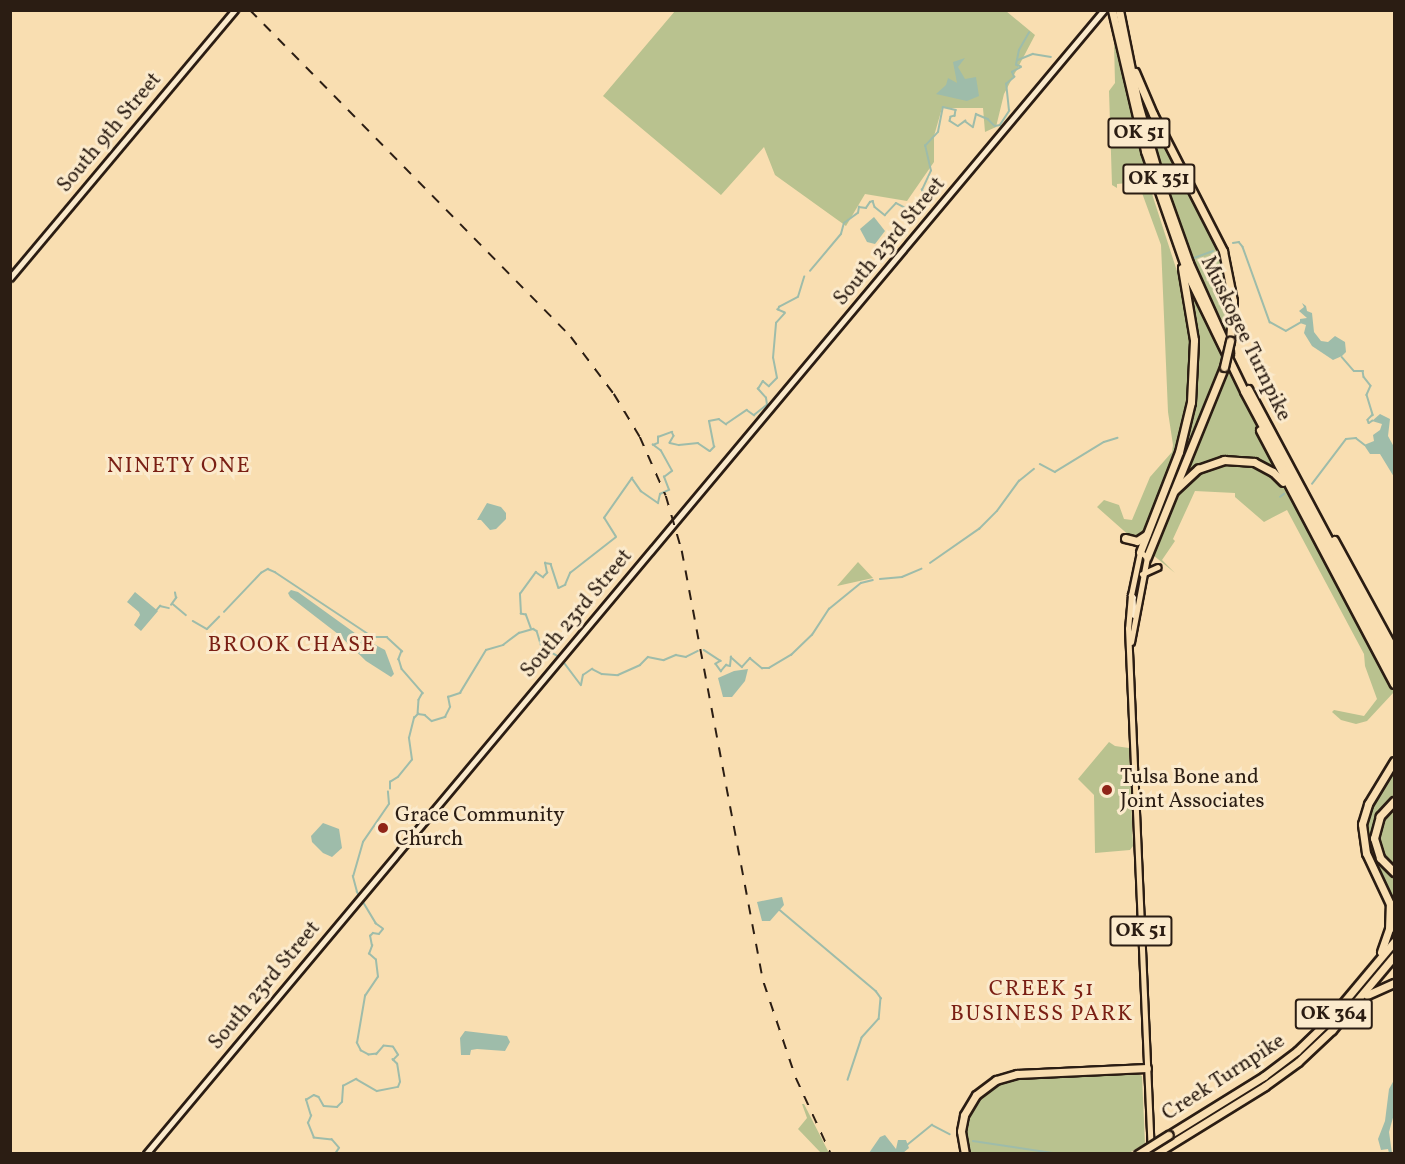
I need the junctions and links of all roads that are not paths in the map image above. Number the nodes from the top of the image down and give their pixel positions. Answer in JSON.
{"nodes":[{"id":1,"x":235,"y":10,"type":"edge"},
{"id":2,"x":1112,"y":10,"type":"edge"},
{"id":3,"x":1120,"y":10,"type":"edge"},
{"id":4,"x":1103,"y":13,"type":"edge"},
{"id":5,"x":1178,"y":251,"type":"junction"},
{"id":6,"x":10,"y":278,"type":"edge"},
{"id":7,"x":1244,"y":391,"type":"junction"},
{"id":8,"x":1287,"y":461,"type":"junction"},
{"id":9,"x":1291,"y":491,"type":"junction"},
{"id":10,"x":1170,"y":495,"type":"junction"},
{"id":11,"x":1146,"y":535,"type":"junction"},
{"id":12,"x":1125,"y":538,"type":"dead end"},
{"id":13,"x":1144,"y":555,"type":"junction"},
{"id":14,"x":1158,"y":567,"type":"dead end"},
{"id":15,"x":1142,"y":574,"type":"junction"},
{"id":16,"x":1131,"y":595,"type":"junction"},
{"id":17,"x":1135,"y":624,"type":"junction"},
{"id":18,"x":1386,"y":634,"type":"junction"},
{"id":19,"x":1131,"y":642,"type":"junction"},
{"id":20,"x":1395,"y":643,"type":"edge"},
{"id":21,"x":1395,"y":650,"type":"edge"},
{"id":22,"x":1395,"y":662,"type":"edge"},
{"id":23,"x":1395,"y":672,"type":"edge"},
{"id":24,"x":1395,"y":684,"type":"edge"},
{"id":25,"x":1395,"y":761,"type":"edge"},
{"id":26,"x":1395,"y":801,"type":"edge"},
{"id":27,"x":1395,"y":872,"type":"edge"},
{"id":28,"x":1395,"y":936,"type":"edge"},
{"id":29,"x":1395,"y":942,"type":"edge"},
{"id":30,"x":1381,"y":952,"type":"junction"},
{"id":31,"x":1395,"y":956,"type":"edge"},
{"id":32,"x":1395,"y":962,"type":"edge"},
{"id":33,"x":1395,"y":983,"type":"edge"},
{"id":34,"x":1367,"y":995,"type":"junction"},
{"id":35,"x":1147,"y":1068,"type":"junction"},
{"id":36,"x":1264,"y":1076,"type":"junction"},
{"id":37,"x":1265,"y":1086,"type":"junction"},
{"id":38,"x":146,"y":1154,"type":"edge"},
{"id":39,"x":965,"y":1154,"type":"edge"},
{"id":40,"x":1138,"y":1154,"type":"edge"},
{"id":41,"x":1153,"y":1154,"type":"edge"}],
"edges":[{"from":1,"to":6,"type":"main road","name":"South 9th Street"},
{"from":2,"to":5,"type":"highway","number":"OK 51"},
{"from":3,"to":8,"type":"highway","name":"Muskogee Turnpike","number":"OK 351"},
{"from":3,"to":10,"type":"highway","number":"OK 51","bridge":true},
{"from":4,"to":38,"type":"main road","name":"South 23rd Street"},
{"from":5,"to":7,"type":"highway","name":"Muskogee Turnpike"},
{"from":5,"to":11,"type":"highway","number":"OK 51"},
{"from":7,"to":9,"type":"highway"},
{"from":7,"to":23,"type":"highway","name":"Muskogee Turnpike"},
{"from":8,"to":18,"type":"highway"},
{"from":8,"to":22,"type":"highway","name":"Muskogee Turnpike","number":"OK 351"},
{"from":9,"to":10,"type":"highway"},
{"from":9,"to":24,"type":"highway"},
{"from":10,"to":13,"type":"highway","number":"OK 51"},
{"from":11,"to":12,"type":"highway"},
{"from":11,"to":13,"type":"highway","number":"OK 51"},
{"from":13,"to":15,"type":"main road","number":"OK 51"},
{"from":13,"to":16,"type":"main road","number":"OK 51"},
{"from":14,"to":15,"type":"main road"},
{"from":15,"to":17,"type":"main road","number":"OK 51"},
{"from":16,"to":17,"type":"main road"},
{"from":16,"to":19,"type":"main road","number":"OK 51"},
{"from":17,"to":19,"type":"main road","number":"OK 51"},
{"from":18,"to":20,"type":"highway"},
{"from":18,"to":21,"type":"highway"},
{"from":19,"to":35,"type":"main road","number":"OK 51"},
{"from":25,"to":30,"type":"highway"},
{"from":26,"to":27,"type":"highway"},
{"from":28,"to":30,"type":"highway"},
{"from":29,"to":36,"type":"highway","name":"Creek Turnpike","number":"OK 364"},
{"from":30,"to":36,"type":"highway"},
{"from":31,"to":37,"type":"highway","name":"Creek Turnpike","number":"OK 364"},
{"from":32,"to":34,"type":"highway"},
{"from":33,"to":34,"type":"highway"},
{"from":34,"to":37,"type":"highway"},
{"from":35,"to":39,"type":"highway"},
{"from":35,"to":41,"type":"main road","number":"OK 51"},
{"from":36,"to":40,"type":"highway","name":"Creek Turnpike","number":"OK 364","bridge":true},
{"from":37,"to":41,"type":"highway","name":"Creek Turnpike","number":"OK 364"}]}
